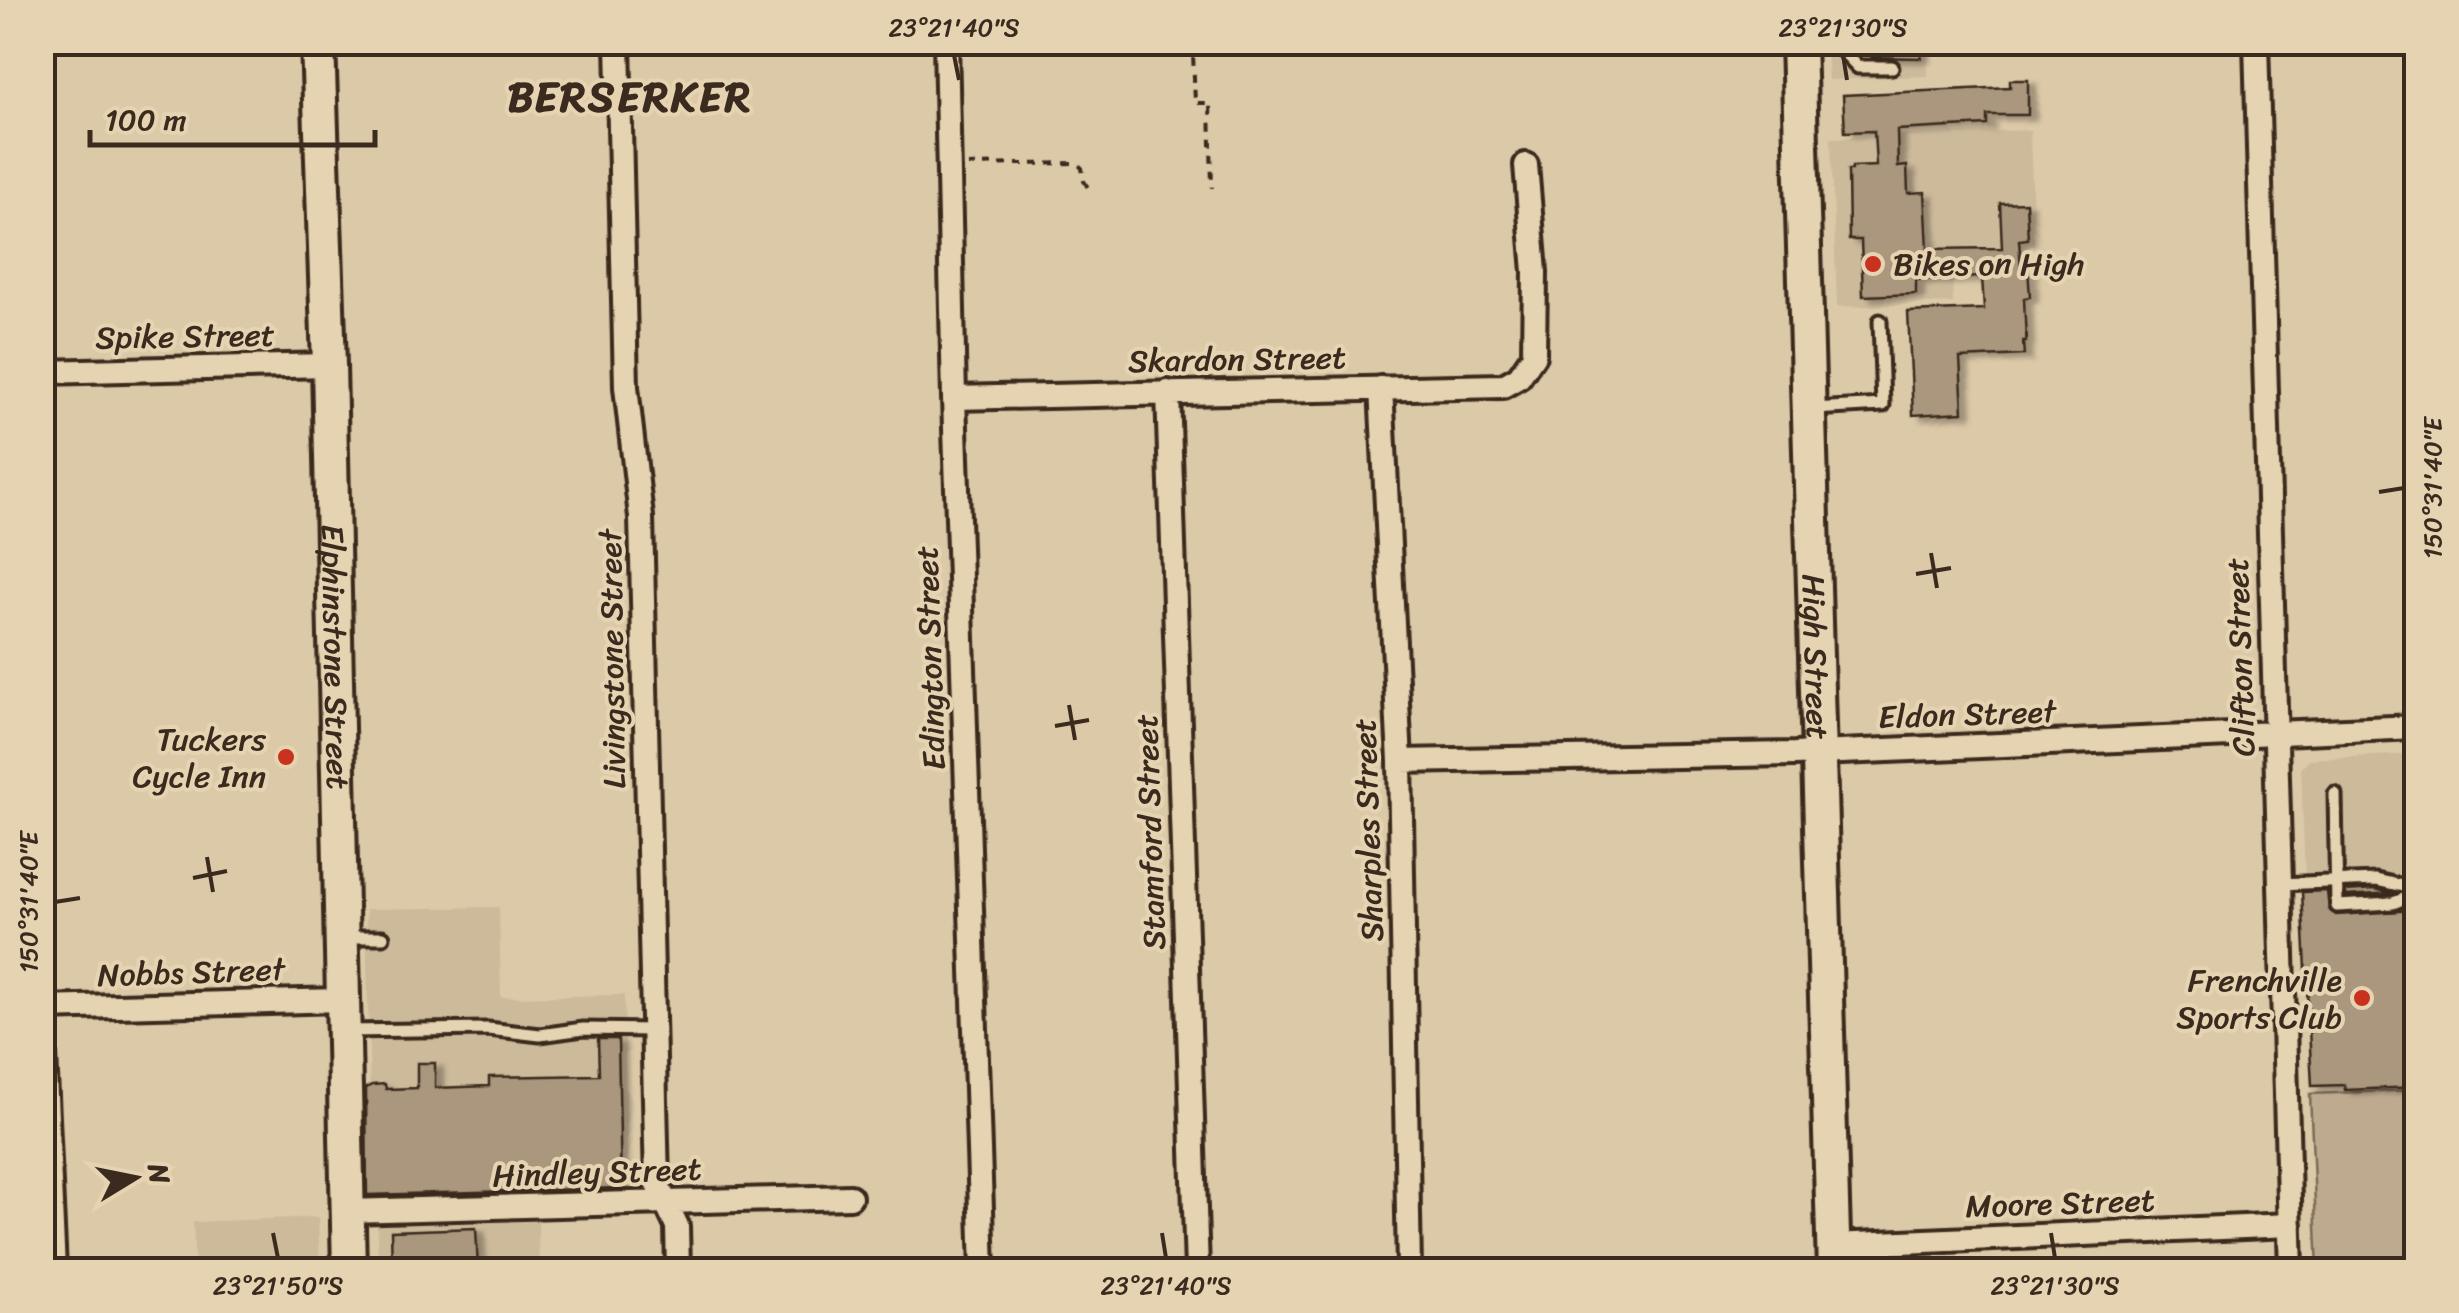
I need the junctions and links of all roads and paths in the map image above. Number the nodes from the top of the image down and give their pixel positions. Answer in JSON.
{"nodes":[{"id":1,"x":318,"y":42,"type":"edge"},
{"id":2,"x":618,"y":42,"type":"edge"},
{"id":3,"x":946,"y":42,"type":"edge"},
{"id":4,"x":1196,"y":42,"type":"edge"},
{"id":5,"x":1798,"y":42,"type":"edge"},
{"id":6,"x":1842,"y":42,"type":"edge"},
{"id":7,"x":2256,"y":42,"type":"edge"},
{"id":8,"x":1892,"y":67,"type":"dead end"},
{"id":9,"x":949,"y":165,"type":"junction"},
{"id":10,"x":1526,"y":165,"type":"dead end"},
{"id":11,"x":1212,"y":188,"type":"dead end"},
{"id":12,"x":1090,"y":192,"type":"dead end"},
{"id":13,"x":1880,"y":321,"type":"dead end"},
{"id":14,"x":328,"y":365,"type":"junction"},
{"id":15,"x":42,"y":372,"type":"edge"},
{"id":16,"x":1381,"y":388,"type":"junction"},
{"id":17,"x":1168,"y":392,"type":"junction"},
{"id":18,"x":954,"y":398,"type":"junction"},
{"id":19,"x":1808,"y":409,"type":"junction"},
{"id":20,"x":2416,"y":727,"type":"edge"},
{"id":21,"x":2275,"y":732,"type":"junction"},
{"id":22,"x":1818,"y":753,"type":"junction"},
{"id":23,"x":1400,"y":761,"type":"junction"},
{"id":24,"x":2335,"y":794,"type":"dead end"},
{"id":25,"x":2336,"y":881,"type":"junction"},
{"id":26,"x":2280,"y":884,"type":"junction"},
{"id":27,"x":2416,"y":892,"type":"edge"},
{"id":28,"x":340,"y":937,"type":"junction"},
{"id":29,"x":383,"y":937,"type":"dead end"},
{"id":30,"x":42,"y":1009,"type":"edge"},
{"id":31,"x":342,"y":1016,"type":"junction"},
{"id":32,"x":653,"y":1030,"type":"junction"},
{"id":33,"x":850,"y":1196,"type":"dead end"},
{"id":34,"x":665,"y":1204,"type":"junction"},
{"id":35,"x":347,"y":1211,"type":"junction"},
{"id":36,"x":2290,"y":1225,"type":"junction"},
{"id":37,"x":1833,"y":1258,"type":"edge"},
{"id":38,"x":54,"y":1270,"type":"edge"},
{"id":39,"x":348,"y":1270,"type":"edge"},
{"id":40,"x":678,"y":1270,"type":"edge"},
{"id":41,"x":983,"y":1270,"type":"edge"},
{"id":42,"x":1196,"y":1270,"type":"edge"},
{"id":43,"x":1410,"y":1270,"type":"edge"},
{"id":44,"x":2291,"y":1270,"type":"edge"}],
"edges":[{"from":1,"to":14,"type":"street","name":"Elphinstone Street"},
{"from":2,"to":32,"type":"street","name":"Livingstone Street"},
{"from":3,"to":9,"type":"street","name":"Edington Street"},
{"from":4,"to":11,"type":"path"},
{"from":5,"to":19,"type":"street","name":"High Street"},
{"from":6,"to":8,"type":"lane"},
{"from":7,"to":21,"type":"street","name":"Clifton Street"},
{"from":9,"to":12,"type":"path"},
{"from":9,"to":18,"type":"street","name":"Edington Street"},
{"from":10,"to":16,"type":"street","name":"Skardon Street"},
{"from":13,"to":19,"type":"lane"},
{"from":14,"to":15,"type":"street","name":"Spike Street"},
{"from":14,"to":28,"type":"street","name":"Elphinstone Street"},
{"from":16,"to":17,"type":"street","name":"Skardon Street"},
{"from":16,"to":23,"type":"street","name":"Sharples Street"},
{"from":17,"to":18,"type":"street","name":"Skardon Street"},
{"from":17,"to":42,"type":"street","name":"Stamford Street"},
{"from":18,"to":41,"type":"street","name":"Edington Street"},
{"from":19,"to":22,"type":"street","name":"High Street"},
{"from":20,"to":21,"type":"street","name":"Eldon Street"},
{"from":21,"to":22,"type":"street","name":"Eldon Street"},
{"from":21,"to":26,"type":"street","name":"Clifton Street"},
{"from":22,"to":23,"type":"street","name":"Eldon Street"},
{"from":22,"to":37,"type":"street","name":"High Street"},
{"from":23,"to":43,"type":"street","name":"Sharples Street"},
{"from":24,"to":25,"type":"lane"},
{"from":25,"to":26,"type":"lane"},
{"from":25,"to":27,"type":"lane"},
{"from":25,"to":27,"type":"lane"},
{"from":26,"to":36,"type":"street","name":"Clifton Street"},
{"from":28,"to":29,"type":"lane"},
{"from":28,"to":31,"type":"street","name":"Elphinstone Street"},
{"from":30,"to":31,"type":"street","name":"Nobbs Street"},
{"from":30,"to":38,"type":"street"},
{"from":31,"to":32,"type":"lane"},
{"from":31,"to":35,"type":"street","name":"Elphinstone Street"},
{"from":32,"to":34,"type":"street","name":"Livingstone Street"},
{"from":33,"to":34,"type":"street","name":"Hindley Street"},
{"from":34,"to":35,"type":"street","name":"Hindley Street"},
{"from":34,"to":40,"type":"street","name":"Livingstone Street"},
{"from":35,"to":39,"type":"street","name":"Elphinstone Street"},
{"from":36,"to":37,"type":"street","name":"Moore Street"},
{"from":36,"to":44,"type":"street","name":"Clifton Street"}]}
